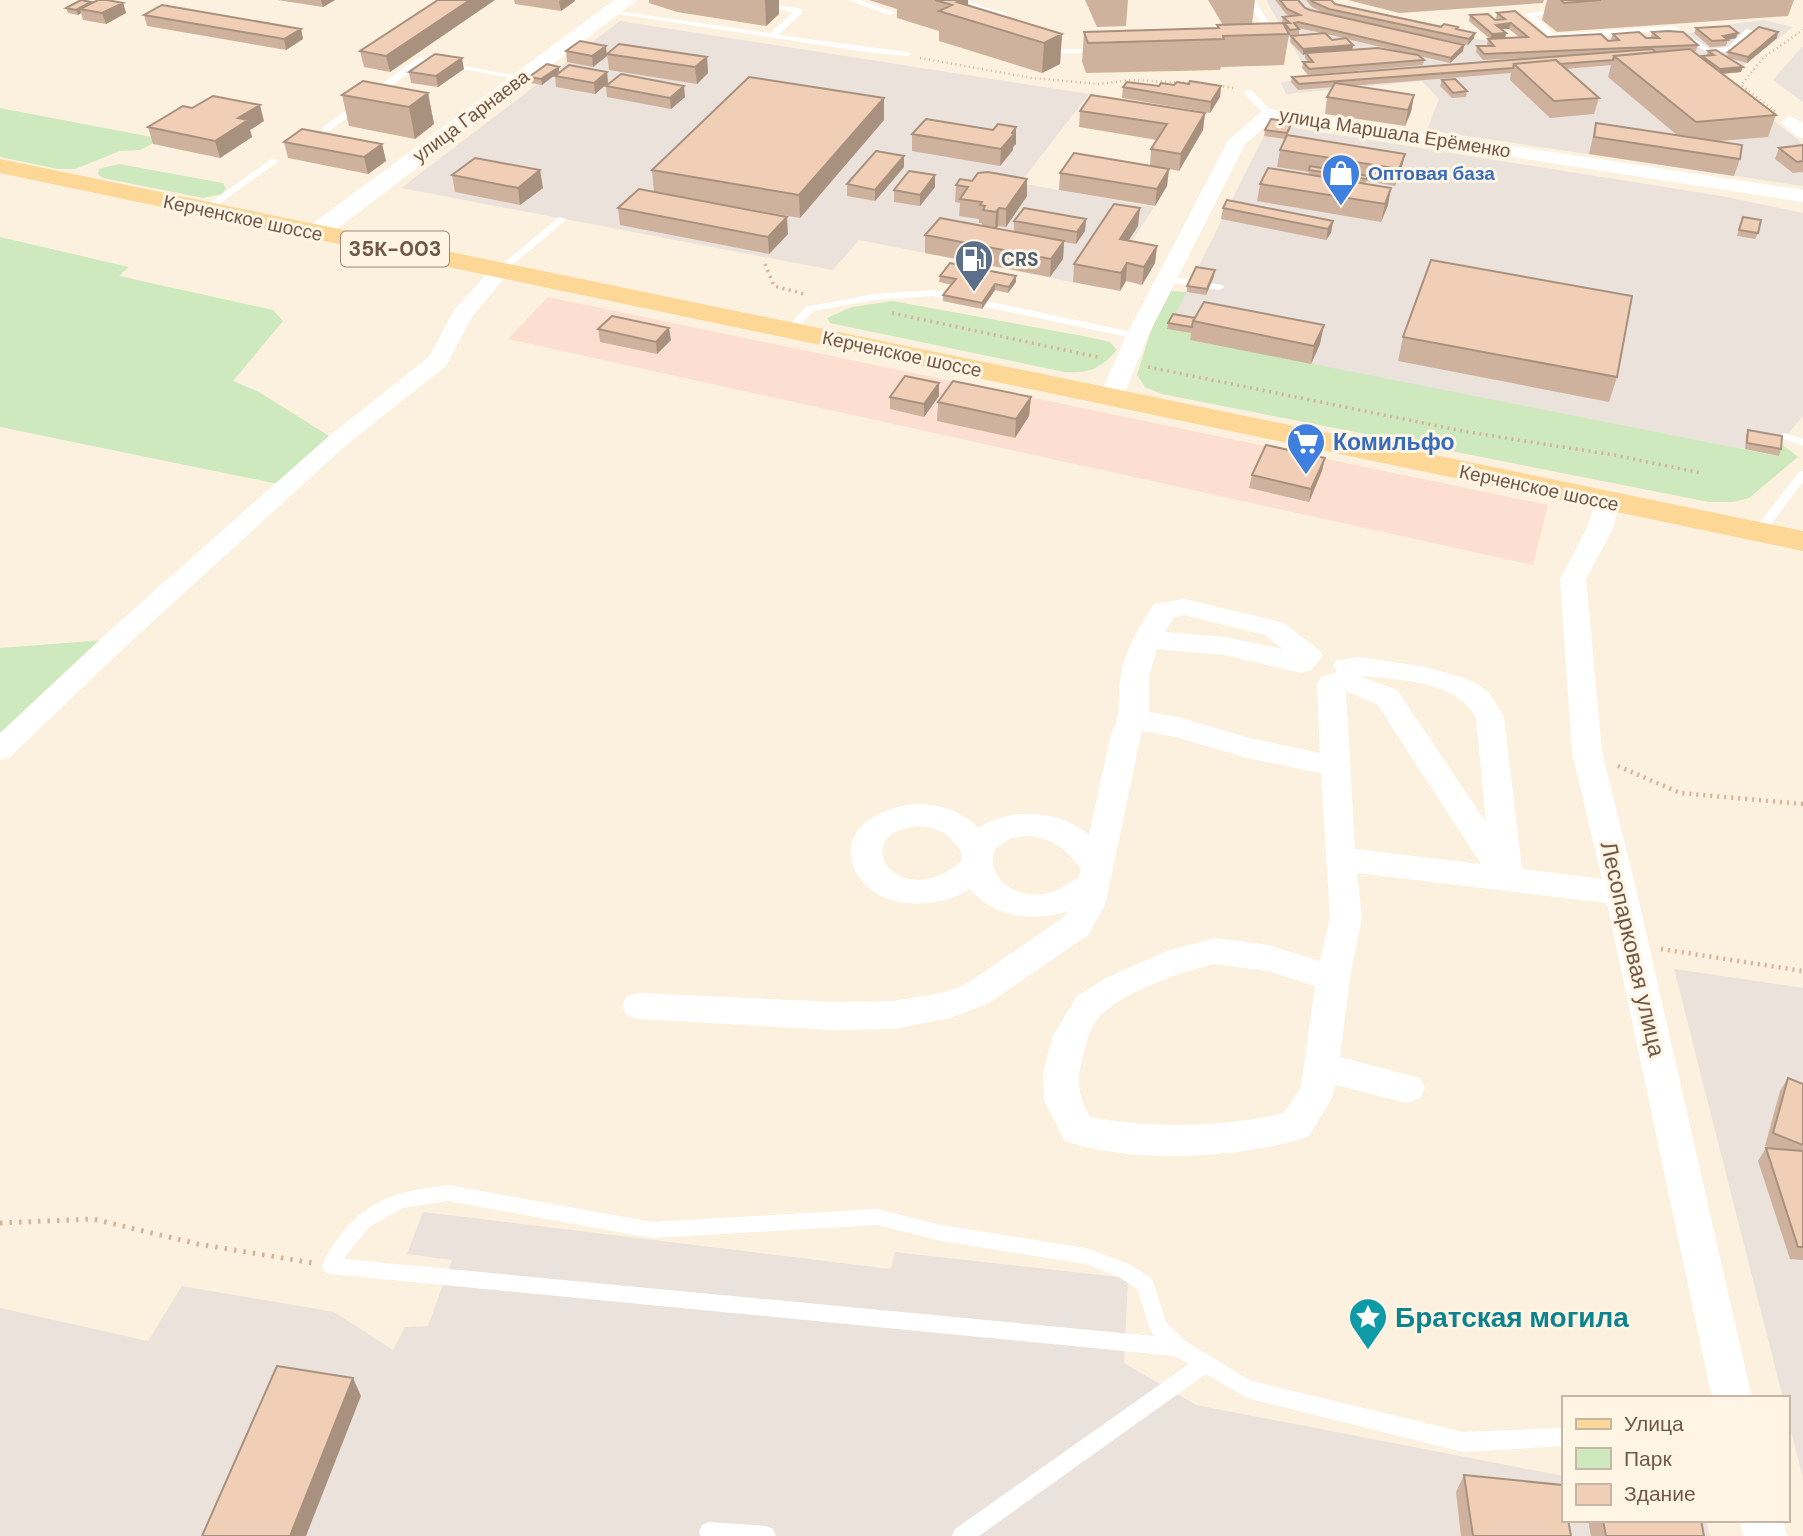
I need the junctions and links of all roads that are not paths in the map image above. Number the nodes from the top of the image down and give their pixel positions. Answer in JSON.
{"nodes":[{"id":1,"x":730,"y":0,"type":"edge"},
{"id":2,"x":852,"y":0,"type":"edge"},
{"id":3,"x":955,"y":0,"type":"edge"},
{"id":4,"x":1251,"y":0,"type":"edge"},
{"id":5,"x":1559,"y":0,"type":"edge"},
{"id":6,"x":618,"y":6,"type":"edge"},
{"id":7,"x":892,"y":13,"type":"dead end"},
{"id":8,"x":1749,"y":31,"type":"edge"},
{"id":9,"x":772,"y":36,"type":"junction"},
{"id":10,"x":1002,"y":38,"type":"edge"},
{"id":11,"x":1265,"y":44,"type":"edge"},
{"id":12,"x":1041,"y":49,"type":"edge"},
{"id":13,"x":1106,"y":50,"type":"edge"},
{"id":14,"x":910,"y":55,"type":"road end"},
{"id":15,"x":523,"y":78,"type":"junction"},
{"id":16,"x":1248,"y":92,"type":"road end"},
{"id":17,"x":1269,"y":114,"type":"junction"},
{"id":18,"x":326,"y":130,"type":"edge"},
{"id":19,"x":275,"y":161,"type":"dead end"},
{"id":20,"x":0,"y":166,"type":"edge"},
{"id":21,"x":1803,"y":196,"type":"edge"},
{"id":22,"x":205,"y":210,"type":"junction"},
{"id":23,"x":562,"y":219,"type":"dead end"},
{"id":24,"x":316,"y":233,"type":"junction"},
{"id":25,"x":500,"y":271,"type":"junction"},
{"id":26,"x":1166,"y":279,"type":"junction"},
{"id":27,"x":1191,"y":283,"type":"edge"},
{"id":28,"x":790,"y":330,"type":"junction"},
{"id":29,"x":1138,"y":337,"type":"junction"},
{"id":30,"x":1111,"y":397,"type":"junction"},
{"id":31,"x":1785,"y":436,"type":"edge"},
{"id":32,"x":1803,"y":443,"type":"edge"},
{"id":33,"x":1803,"y":474,"type":"edge"},
{"id":34,"x":1607,"y":503,"type":"junction"},
{"id":35,"x":1759,"y":532,"type":"junction"},
{"id":36,"x":1803,"y":541,"type":"edge"},
{"id":37,"x":1340,"y":677,"type":"junction"},
{"id":38,"x":1135,"y":720,"type":"junction"},
{"id":39,"x":0,"y":750,"type":"edge"},
{"id":40,"x":1335,"y":766,"type":"junction"},
{"id":41,"x":1340,"y":859,"type":"junction"},
{"id":42,"x":1096,"y":875,"type":"junction"},
{"id":43,"x":1507,"y":879,"type":"junction"},
{"id":44,"x":1621,"y":893,"type":"junction"},
{"id":45,"x":1333,"y":978,"type":"junction"},
{"id":46,"x":639,"y":1006,"type":"dead end"},
{"id":47,"x":1321,"y":1067,"type":"junction"},
{"id":48,"x":1407,"y":1088,"type":"dead end"},
{"id":49,"x":1178,"y":1347,"type":"junction"},
{"id":50,"x":1205,"y":1364,"type":"junction"},
{"id":51,"x":1732,"y":1396,"type":"edge"},
{"id":52,"x":1562,"y":1437,"type":"edge"},
{"id":53,"x":709,"y":1532,"type":"dead end"},
{"id":54,"x":766,"y":1536,"type":"edge"},
{"id":55,"x":962,"y":1536,"type":"edge"}],
"edges":[{"from":1,"to":9,"type":"lane"},
{"from":2,"to":7,"type":"lane"},
{"from":3,"to":10,"type":"lane"},
{"from":4,"to":11,"type":"lane"},
{"from":5,"to":8,"type":"lane"},
{"from":6,"to":9,"type":"lane"},
{"from":6,"to":15,"type":"street","name":"улица Гарнаева"},
{"from":9,"to":14,"type":"lane"},
{"from":12,"to":13,"type":"lane"},
{"from":15,"to":18,"type":"lane"},
{"from":15,"to":24,"type":"street","name":"улица Гарнаева"},
{"from":16,"to":17,"type":"lane"},
{"from":17,"to":21,"type":"street","name":"улица Маршала Ерёменко"},
{"from":17,"to":26,"type":"street","name":"улица Маршала Ерёменко"},
{"from":19,"to":22,"type":"lane"},
{"from":20,"to":22,"type":"main road","name":"Керченское шоссе","number":"35К-003"},
{"from":22,"to":24,"type":"main road","name":"Керченское шоссе","number":"35К-003"},
{"from":23,"to":25,"type":"lane"},
{"from":24,"to":25,"type":"main road","name":"Керченское шоссе","number":"35К-003"},
{"from":25,"to":28,"type":"main road","name":"Керченское шоссе","number":"35К-003"},
{"from":25,"to":39,"type":"street"},
{"from":26,"to":27,"type":"lane"},
{"from":26,"to":29,"type":"street","name":"улица Маршала Ерёменко"},
{"from":28,"to":29,"type":"lane"},
{"from":28,"to":30,"type":"main road","name":"Керченское шоссе","number":"35К-003"},
{"from":29,"to":30,"type":"street","name":"улица Маршала Ерёменко"},
{"from":30,"to":34,"type":"main road","name":"Керченское шоссе","number":"35К-003"},
{"from":31,"to":32,"type":"lane"},
{"from":33,"to":35,"type":"lane"},
{"from":34,"to":35,"type":"main road","name":"Керченское шоссе","number":"35К-003"},
{"from":34,"to":44,"type":"street","name":"Лесопарковая улица"},
{"from":35,"to":36,"type":"main road","name":"Керченское шоссе","number":"35К-003"},
{"from":37,"to":38,"type":"street"},
{"from":37,"to":40,"type":"street"},
{"from":37,"to":43,"type":"street"},
{"from":37,"to":43,"type":"street"},
{"from":38,"to":40,"type":"street"},
{"from":38,"to":42,"type":"street"},
{"from":40,"to":41,"type":"street"},
{"from":41,"to":43,"type":"street"},
{"from":41,"to":45,"type":"street"},
{"from":42,"to":42,"type":"street"},
{"from":42,"to":46,"type":"street"},
{"from":43,"to":44,"type":"street"},
{"from":44,"to":51,"type":"street","name":"Лесопарковая улица"},
{"from":45,"to":47,"type":"street"},
{"from":45,"to":47,"type":"street"},
{"from":47,"to":48,"type":"street"},
{"from":49,"to":49,"type":"lane"},
{"from":49,"to":50,"type":"lane"},
{"from":50,"to":52,"type":"lane"},
{"from":50,"to":55,"type":"lane"},
{"from":53,"to":54,"type":"lane"}]}
